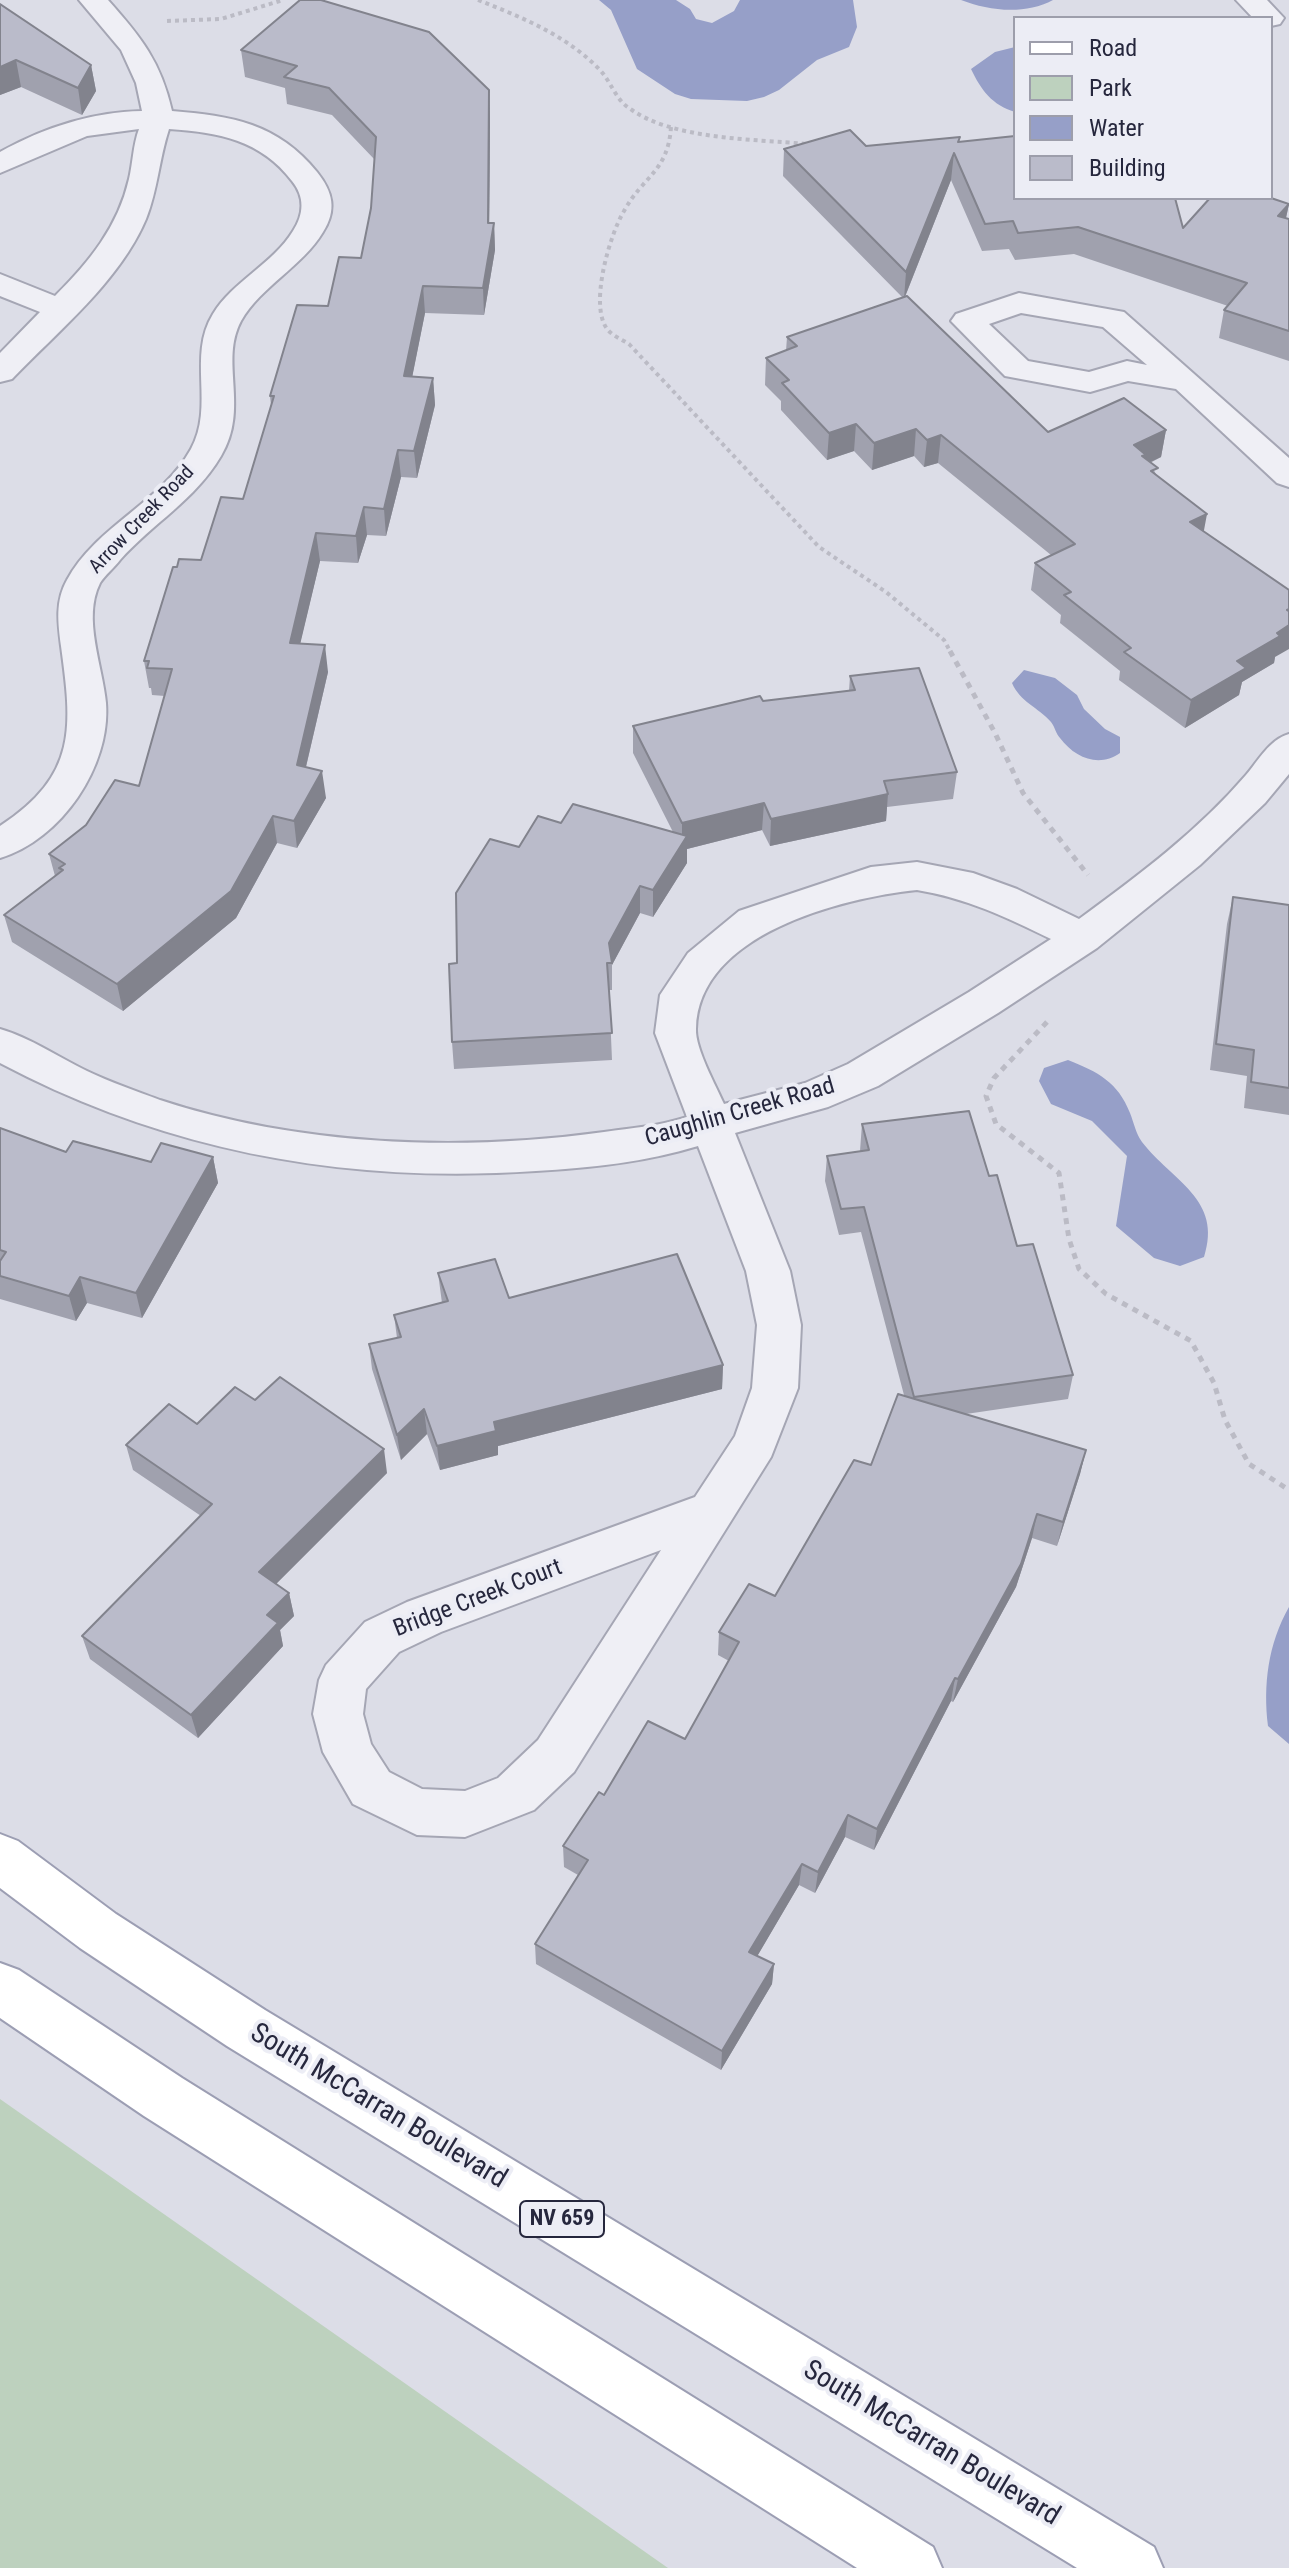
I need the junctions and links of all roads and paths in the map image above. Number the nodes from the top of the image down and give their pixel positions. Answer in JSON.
{"nodes":[{"id":1,"x":93,"y":0,"type":"edge"},
{"id":2,"x":283,"y":0,"type":"edge"},
{"id":3,"x":478,"y":0,"type":"edge"},
{"id":4,"x":1250,"y":0,"type":"edge"},
{"id":5,"x":1268,"y":16,"type":"edge"},
{"id":6,"x":1273,"y":21,"type":"edge"},
{"id":7,"x":118,"y":32,"type":"junction"},
{"id":8,"x":1289,"y":36,"type":"edge"},
{"id":9,"x":158,"y":117,"type":"junction"},
{"id":10,"x":671,"y":127,"type":"junction"},
{"id":11,"x":820,"y":145,"type":"edge"},
{"id":12,"x":0,"y":164,"type":"edge"},
{"id":13,"x":0,"y":283,"type":"edge"},
{"id":14,"x":64,"y":309,"type":"junction"},
{"id":15,"x":0,"y":372,"type":"edge"},
{"id":16,"x":1186,"y":381,"type":"junction"},
{"id":17,"x":1289,"y":476,"type":"edge"},
{"id":18,"x":1289,"y":747,"type":"edge"},
{"id":19,"x":0,"y":844,"type":"edge"},
{"id":20,"x":1121,"y":908,"type":"junction"},
{"id":21,"x":1083,"y":938,"type":"junction"},
{"id":22,"x":1054,"y":1015,"type":"dead end"},
{"id":23,"x":0,"y":1044,"type":"edge"},
{"id":24,"x":708,"y":1124,"type":"junction"},
{"id":25,"x":1289,"y":1490,"type":"edge"},
{"id":26,"x":712,"y":1511,"type":"junction"},
{"id":27,"x":0,"y":1858,"type":"edge"},
{"id":28,"x":0,"y":1988,"type":"edge"},
{"id":29,"x":912,"y":2568,"type":"edge"},
{"id":30,"x":1133,"y":2568,"type":"edge"}],
"edges":[{"from":1,"to":7,"type":"street"},
{"from":2,"to":7,"type":"path"},
{"from":3,"to":10,"type":"path"},
{"from":4,"to":5,"type":"street"},
{"from":6,"to":8,"type":"street"},
{"from":7,"to":9,"type":"street"},
{"from":9,"to":12,"type":"street","name":"Arrow Creek Road"},
{"from":9,"to":14,"type":"street"},
{"from":9,"to":19,"type":"street","name":"Arrow Creek Road"},
{"from":10,"to":11,"type":"path"},
{"from":10,"to":20,"type":"path"},
{"from":13,"to":14,"type":"street"},
{"from":14,"to":15,"type":"street"},
{"from":16,"to":16,"type":"street"},
{"from":16,"to":17,"type":"street"},
{"from":18,"to":20,"type":"street","name":"Caughlin Creek Road"},
{"from":20,"to":21,"type":"street","name":"Caughlin Creek Road"},
{"from":21,"to":24,"type":"street","name":"Caughlin Creek Road"},
{"from":21,"to":24,"type":"street","name":"Bridge Creek Court"},
{"from":22,"to":25,"type":"path"},
{"from":23,"to":24,"type":"street","name":"Caughlin Creek Road"},
{"from":24,"to":26,"type":"street","name":"Bridge Creek Court"},
{"from":26,"to":26,"type":"street","name":"Bridge Creek Court"},
{"from":27,"to":30,"type":"main road","name":"South McCarran Boulevard","number":"NV 659"},
{"from":28,"to":29,"type":"main road"}]}
